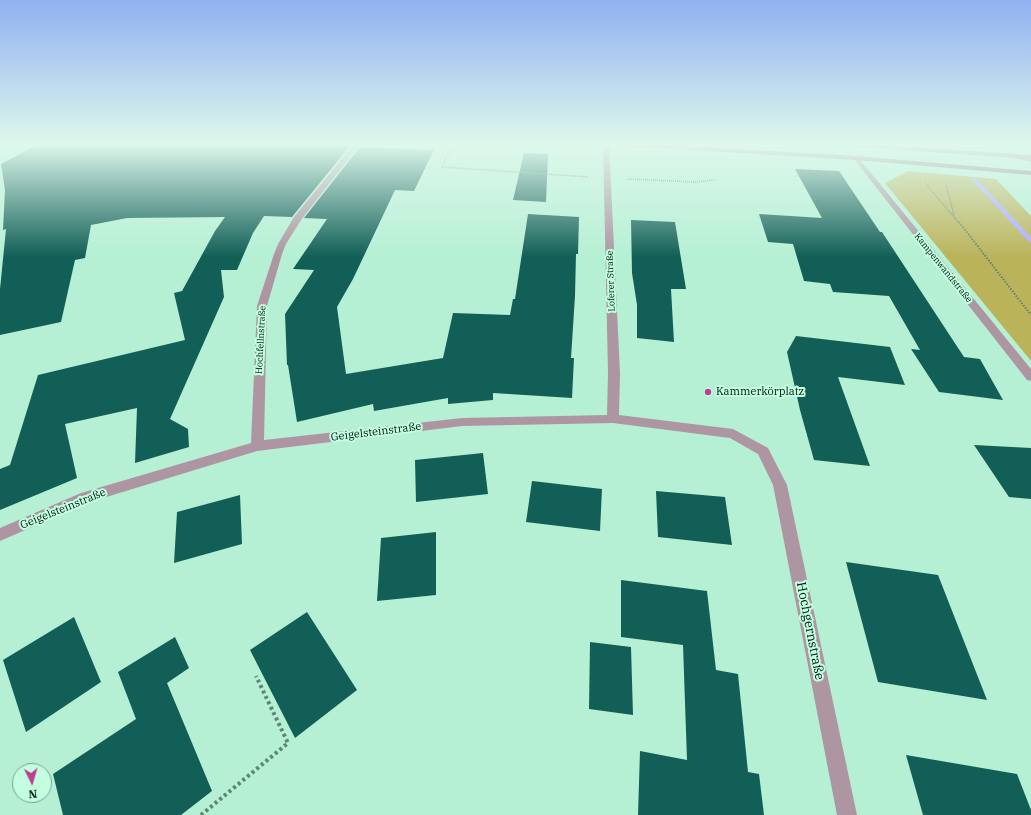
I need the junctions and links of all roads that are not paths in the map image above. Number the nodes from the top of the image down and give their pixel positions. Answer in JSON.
{"nodes":[{"id":1,"x":327,"y":181,"type":"edge"},
{"id":2,"x":607,"y":181,"type":"edge"},
{"id":3,"x":874,"y":181,"type":"edge"},
{"id":4,"x":1031,"y":377,"type":"edge"},
{"id":5,"x":614,"y":419,"type":"junction"},
{"id":6,"x":257,"y":446,"type":"junction"},
{"id":7,"x":763,"y":451,"type":"joint"},
{"id":8,"x":0,"y":535,"type":"edge"},
{"id":9,"x":847,"y":815,"type":"edge"}],
"edges":[{"from":1,"to":6,"type":"street","name":"Hochfellnstraße"},
{"from":2,"to":5,"type":"street","name":"Loferer Straße"},
{"from":3,"to":4,"type":"street","name":"Kampenwandstraße"},
{"from":5,"to":6,"type":"street","name":"Geigelsteinstraße"},
{"from":5,"to":7,"type":"street","name":"Geigelsteinstraße"},
{"from":6,"to":8,"type":"street","name":"Geigelsteinstraße"},
{"from":7,"to":9,"type":"street","name":"Hochgernstraße"}]}
